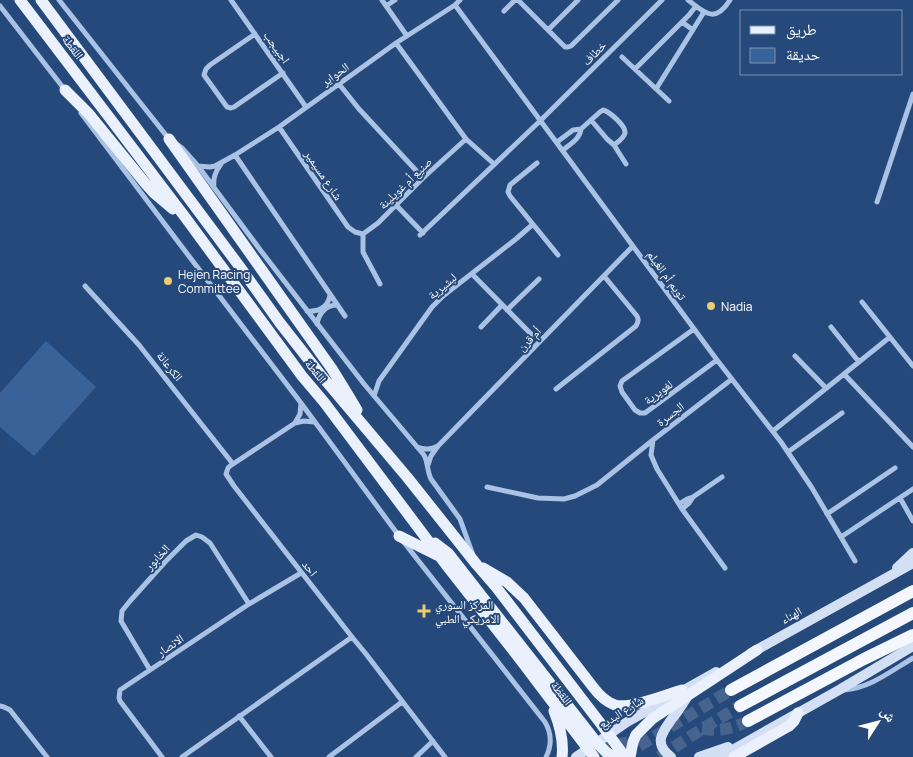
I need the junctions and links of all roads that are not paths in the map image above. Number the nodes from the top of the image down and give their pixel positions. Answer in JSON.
{"nodes":[{"id":1,"x":20,"y":0,"type":"edge"},
{"id":2,"x":42,"y":0,"type":"edge"},
{"id":3,"x":59,"y":0,"type":"edge"},
{"id":4,"x":231,"y":0,"type":"edge"},
{"id":5,"x":395,"y":0,"type":"edge"},
{"id":6,"x":460,"y":0,"type":"edge"},
{"id":7,"x":516,"y":0,"type":"edge"},
{"id":8,"x":578,"y":0,"type":"edge"},
{"id":9,"x":618,"y":0,"type":"edge"},
{"id":10,"x":662,"y":0,"type":"edge"},
{"id":11,"x":688,"y":0,"type":"edge"},
{"id":12,"x":730,"y":0,"type":"edge"},
{"id":13,"x":386,"y":2,"type":"edge"},
{"id":14,"x":455,"y":4,"type":"junction"},
{"id":15,"x":0,"y":6,"type":"edge"},
{"id":16,"x":696,"y":6,"type":"junction"},
{"id":17,"x":504,"y":11,"type":"dead end"},
{"id":18,"x":704,"y":12,"type":"junction"},
{"id":19,"x":682,"y":22,"type":"junction"},
{"id":20,"x":548,"y":30,"type":"junction"},
{"id":21,"x":694,"y":30,"type":"junction"},
{"id":22,"x":255,"y":34,"type":"junction"},
{"id":23,"x":407,"y":36,"type":"junction"},
{"id":24,"x":396,"y":43,"type":"junction"},
{"id":25,"x":622,"y":57,"type":"dead end"},
{"id":26,"x":634,"y":69,"type":"junction"},
{"id":27,"x":283,"y":73,"type":"junction"},
{"id":28,"x":339,"y":84,"type":"junction"},
{"id":29,"x":656,"y":89,"type":"junction"},
{"id":30,"x":64,"y":90,"type":"junction"},
{"id":31,"x":913,"y":94,"type":"edge"},
{"id":32,"x":669,"y":101,"type":"dead end"},
{"id":33,"x":306,"y":107,"type":"junction"},
{"id":34,"x":541,"y":120,"type":"junction"},
{"id":35,"x":591,"y":120,"type":"junction"},
{"id":36,"x":279,"y":127,"type":"junction"},
{"id":37,"x":581,"y":129,"type":"junction"},
{"id":38,"x":169,"y":139,"type":"junction"},
{"id":39,"x":466,"y":139,"type":"junction"},
{"id":40,"x":557,"y":142,"type":"junction"},
{"id":41,"x":614,"y":145,"type":"junction"},
{"id":42,"x":563,"y":150,"type":"junction"},
{"id":43,"x":235,"y":155,"type":"junction"},
{"id":44,"x":222,"y":163,"type":"junction"},
{"id":45,"x":537,"y":163,"type":"dead end"},
{"id":46,"x":494,"y":164,"type":"junction"},
{"id":47,"x":626,"y":164,"type":"dead end"},
{"id":48,"x":198,"y":166,"type":"junction"},
{"id":49,"x":423,"y":178,"type":"junction"},
{"id":50,"x":216,"y":192,"type":"junction"},
{"id":51,"x":877,"y":202,"type":"dead end"},
{"id":52,"x":396,"y":205,"type":"junction"},
{"id":53,"x":185,"y":217,"type":"junction"},
{"id":54,"x":225,"y":219,"type":"junction"},
{"id":55,"x":532,"y":225,"type":"junction"},
{"id":56,"x":363,"y":234,"type":"junction"},
{"id":57,"x":633,"y":246,"type":"junction"},
{"id":58,"x":558,"y":255,"type":"dead end"},
{"id":59,"x":472,"y":274,"type":"junction"},
{"id":60,"x":604,"y":276,"type":"junction"},
{"id":61,"x":539,"y":279,"type":"dead end"},
{"id":62,"x":380,"y":284,"type":"dead end"},
{"id":63,"x":85,"y":286,"type":"dead end"},
{"id":64,"x":330,"y":294,"type":"junction"},
{"id":65,"x":862,"y":302,"type":"dead end"},
{"id":66,"x":337,"y":305,"type":"junction"},
{"id":67,"x":502,"y":305,"type":"junction"},
{"id":68,"x":324,"y":309,"type":"junction"},
{"id":69,"x":508,"y":310,"type":"junction"},
{"id":70,"x":307,"y":311,"type":"junction"},
{"id":71,"x":345,"y":316,"type":"dead end"},
{"id":72,"x":317,"y":324,"type":"junction"},
{"id":73,"x":481,"y":327,"type":"dead end"},
{"id":74,"x":831,"y":327,"type":"dead end"},
{"id":75,"x":694,"y":329,"type":"junction"},
{"id":76,"x":532,"y":335,"type":"dead end"},
{"id":77,"x":890,"y":337,"type":"junction"},
{"id":78,"x":795,"y":356,"type":"dead end"},
{"id":79,"x":717,"y":360,"type":"junction"},
{"id":80,"x":859,"y":362,"type":"junction"},
{"id":81,"x":913,"y":366,"type":"edge"},
{"id":82,"x":844,"y":374,"type":"junction"},
{"id":83,"x":382,"y":378,"type":"junction"},
{"id":84,"x":732,"y":379,"type":"junction"},
{"id":85,"x":364,"y":384,"type":"junction"},
{"id":86,"x":826,"y":388,"type":"junction"},
{"id":87,"x":556,"y":389,"type":"dead end"},
{"id":88,"x":374,"y":396,"type":"junction"},
{"id":89,"x":301,"y":403,"type":"junction"},
{"id":90,"x":842,"y":413,"type":"dead end"},
{"id":91,"x":314,"y":422,"type":"junction"},
{"id":92,"x":294,"y":423,"type":"junction"},
{"id":93,"x":368,"y":431,"type":"junction"},
{"id":94,"x":772,"y":431,"type":"junction"},
{"id":95,"x":653,"y":440,"type":"junction"},
{"id":96,"x":438,"y":446,"type":"junction"},
{"id":97,"x":417,"y":447,"type":"junction"},
{"id":98,"x":913,"y":447,"type":"edge"},
{"id":99,"x":788,"y":452,"type":"junction"},
{"id":100,"x":233,"y":464,"type":"junction"},
{"id":101,"x":427,"y":468,"type":"junction"},
{"id":102,"x":896,"y":468,"type":"dead end"},
{"id":103,"x":722,"y":477,"type":"dead end"},
{"id":104,"x":487,"y":488,"type":"dead end"},
{"id":105,"x":913,"y":489,"type":"edge"},
{"id":106,"x":900,"y":498,"type":"junction"},
{"id":107,"x":680,"y":506,"type":"junction"},
{"id":108,"x":827,"y":514,"type":"junction"},
{"id":109,"x":913,"y":521,"type":"edge"},
{"id":110,"x":424,"y":535,"type":"junction"},
{"id":111,"x":399,"y":536,"type":"junction"},
{"id":112,"x":841,"y":537,"type":"junction"},
{"id":113,"x":913,"y":553,"type":"edge"},
{"id":114,"x":441,"y":557,"type":"junction"},
{"id":115,"x":855,"y":561,"type":"dead end"},
{"id":116,"x":913,"y":563,"type":"edge"},
{"id":117,"x":477,"y":565,"type":"junction"},
{"id":118,"x":725,"y":568,"type":"dead end"},
{"id":119,"x":301,"y":573,"type":"junction"},
{"id":120,"x":892,"y":574,"type":"junction"},
{"id":121,"x":913,"y":591,"type":"edge"},
{"id":122,"x":249,"y":604,"type":"junction"},
{"id":123,"x":913,"y":613,"type":"edge"},
{"id":124,"x":913,"y":635,"type":"edge"},
{"id":125,"x":352,"y":637,"type":"junction"},
{"id":126,"x":913,"y":646,"type":"edge"},
{"id":127,"x":757,"y":650,"type":"joint"},
{"id":128,"x":913,"y":658,"type":"edge"},
{"id":129,"x":150,"y":670,"type":"junction"},
{"id":130,"x":730,"y":690,"type":"tunnel mouth"},
{"id":131,"x":839,"y":690,"type":"junction"},
{"id":132,"x":685,"y":693,"type":"junction"},
{"id":133,"x":550,"y":700,"type":"junction"},
{"id":134,"x":402,"y":702,"type":"junction"},
{"id":135,"x":0,"y":706,"type":"edge"},
{"id":136,"x":740,"y":706,"type":"tunnel mouth"},
{"id":137,"x":798,"y":713,"type":"junction"},
{"id":138,"x":239,"y":716,"type":"junction"},
{"id":139,"x":748,"y":721,"type":"tunnel mouth"},
{"id":140,"x":609,"y":734,"type":"junction"},
{"id":141,"x":750,"y":739,"type":"junction"},
{"id":142,"x":433,"y":741,"type":"junction"},
{"id":143,"x":593,"y":749,"type":"edge"},
{"id":144,"x":337,"y":755,"type":"edge"},
{"id":145,"x":47,"y":757,"type":"edge"},
{"id":146,"x":162,"y":757,"type":"edge"},
{"id":147,"x":182,"y":757,"type":"edge"},
{"id":148,"x":271,"y":757,"type":"edge"},
{"id":149,"x":329,"y":757,"type":"edge"},
{"id":150,"x":416,"y":757,"type":"edge"},
{"id":151,"x":445,"y":757,"type":"edge"},
{"id":152,"x":546,"y":757,"type":"edge"},
{"id":153,"x":562,"y":757,"type":"edge"},
{"id":154,"x":576,"y":757,"type":"edge"},
{"id":155,"x":612,"y":757,"type":"edge"},
{"id":156,"x":625,"y":757,"type":"edge"},
{"id":157,"x":630,"y":757,"type":"edge"},
{"id":158,"x":671,"y":757,"type":"edge"},
{"id":159,"x":699,"y":757,"type":"edge"},
{"id":160,"x":720,"y":757,"type":"edge"},
{"id":161,"x":734,"y":757,"type":"edge"}],
"edges":[{"from":1,"to":53,"type":"main road","name":"اللقطة"},
{"from":2,"to":93,"type":"main road","name":"اللقطة"},
{"from":3,"to":38,"type":"street","name":"اللقطة"},
{"from":4,"to":22,"type":"street","name":"اجبيجب"},
{"from":5,"to":13,"type":"street"},
{"from":6,"to":14,"type":"street","name":"الحواير"},
{"from":7,"to":17,"type":"street"},
{"from":7,"to":20,"type":"street"},
{"from":8,"to":20,"type":"street"},
{"from":9,"to":20,"type":"street"},
{"from":10,"to":34,"type":"street","name":"خطاف"},
{"from":11,"to":16,"type":"street"},
{"from":12,"to":18,"type":"street"},
{"from":13,"to":23,"type":"street"},
{"from":14,"to":23,"type":"street","name":"الحواير"},
{"from":14,"to":34,"type":"street","name":"تويم أم الغيلم"},
{"from":15,"to":30,"type":"street"},
{"from":16,"to":18,"type":"street"},
{"from":16,"to":19,"type":"street"},
{"from":18,"to":21,"type":"street"},
{"from":19,"to":21,"type":"street"},
{"from":19,"to":26,"type":"street"},
{"from":21,"to":29,"type":"street"},
{"from":22,"to":27,"type":"street","name":"اجبيجب"},
{"from":22,"to":27,"type":"street"},
{"from":23,"to":24,"type":"street","name":"الحواير"},
{"from":24,"to":28,"type":"street","name":"الحواير"},
{"from":24,"to":39,"type":"street"},
{"from":25,"to":26,"type":"street"},
{"from":26,"to":29,"type":"street"},
{"from":27,"to":33,"type":"street","name":"اجبيجب"},
{"from":28,"to":33,"type":"street","name":"الحواير"},
{"from":28,"to":49,"type":"street"},
{"from":29,"to":32,"type":"street"},
{"from":30,"to":53,"type":"main road"},
{"from":30,"to":89,"type":"street"},
{"from":31,"to":51,"type":"street"},
{"from":33,"to":36,"type":"street","name":"الحواير"},
{"from":34,"to":40,"type":"street","name":"تويم أم الغيلم"},
{"from":34,"to":46,"type":"street"},
{"from":35,"to":37,"type":"street"},
{"from":35,"to":41,"type":"street"},
{"from":35,"to":41,"type":"street"},
{"from":36,"to":43,"type":"street","name":"الحواير"},
{"from":36,"to":56,"type":"street","name":"شارع مسيمير"},
{"from":37,"to":40,"type":"street"},
{"from":37,"to":42,"type":"street"},
{"from":38,"to":48,"type":"street","name":"اللقطة"},
{"from":38,"to":54,"type":"main road"},
{"from":39,"to":46,"type":"street"},
{"from":39,"to":49,"type":"street","name":"صنيع أم غويلينة"},
{"from":40,"to":42,"type":"street","name":"تويم أم الغيلم"},
{"from":41,"to":47,"type":"street"},
{"from":42,"to":57,"type":"street","name":"تويم أم الغيلم"},
{"from":43,"to":44,"type":"street","name":"الحواير"},
{"from":43,"to":64,"type":"street"},
{"from":44,"to":48,"type":"street","name":"الحواير"},
{"from":44,"to":50,"type":"street"},
{"from":45,"to":55,"type":"street"},
{"from":46,"to":52,"type":"street"},
{"from":48,"to":50,"type":"street","name":"اللقطة"},
{"from":49,"to":52,"type":"street","name":"صنيع أم غويلينة"},
{"from":50,"to":54,"type":"main road"},
{"from":50,"to":70,"type":"street","name":"اللقطة"},
{"from":52,"to":56,"type":"street","name":"صنيع أم غويلينة"},
{"from":53,"to":110,"type":"main road","name":"اللقطة"},
{"from":54,"to":93,"type":"main road"},
{"from":55,"to":58,"type":"street"},
{"from":55,"to":59,"type":"street","name":"لبشيرية"},
{"from":56,"to":62,"type":"street"},
{"from":57,"to":60,"type":"street","name":"أم قرن"},
{"from":57,"to":75,"type":"street","name":"تويم أم الغيلم"},
{"from":59,"to":67,"type":"street"},
{"from":59,"to":83,"type":"street","name":"لبشيرية"},
{"from":60,"to":87,"type":"street"},
{"from":60,"to":96,"type":"street","name":"أم قرن"},
{"from":61,"to":69,"type":"street"},
{"from":63,"to":100,"type":"street","name":"الكرعانة"},
{"from":64,"to":66,"type":"street"},
{"from":64,"to":68,"type":"street"},
{"from":65,"to":77,"type":"street"},
{"from":66,"to":68,"type":"street"},
{"from":66,"to":71,"type":"street"},
{"from":67,"to":69,"type":"street"},
{"from":67,"to":73,"type":"street"},
{"from":68,"to":70,"type":"street"},
{"from":68,"to":72,"type":"street"},
{"from":69,"to":76,"type":"street"},
{"from":70,"to":72,"type":"street","name":"اللقطة"},
{"from":72,"to":85,"type":"street","name":"اللقطة"},
{"from":74,"to":80,"type":"street"},
{"from":75,"to":79,"type":"street","name":"تويم أم الغيلم"},
{"from":75,"to":79,"type":"street","name":"لغويرية"},
{"from":77,"to":80,"type":"street"},
{"from":77,"to":81,"type":"street"},
{"from":78,"to":86,"type":"street"},
{"from":79,"to":84,"type":"street","name":"تويم أم الغيلم"},
{"from":80,"to":82,"type":"street"},
{"from":82,"to":86,"type":"street"},
{"from":82,"to":98,"type":"street"},
{"from":83,"to":85,"type":"street"},
{"from":83,"to":88,"type":"street","name":"لبشيرية"},
{"from":84,"to":94,"type":"street","name":"تويم أم الغيلم"},
{"from":84,"to":95,"type":"street","name":"الجسرة"},
{"from":85,"to":88,"type":"street","name":"اللقطة"},
{"from":86,"to":94,"type":"street"},
{"from":88,"to":97,"type":"street","name":"اللقطة"},
{"from":89,"to":91,"type":"street"},
{"from":89,"to":92,"type":"street"},
{"from":90,"to":99,"type":"street"},
{"from":91,"to":92,"type":"street"},
{"from":91,"to":111,"type":"street"},
{"from":92,"to":100,"type":"street"},
{"from":93,"to":117,"type":"main road","name":"اللقطة"},
{"from":94,"to":99,"type":"street","name":"تويم أم الغيلم"},
{"from":95,"to":104,"type":"street"},
{"from":95,"to":107,"type":"street","name":"الجسرة"},
{"from":96,"to":97,"type":"street"},
{"from":96,"to":101,"type":"street","name":"أم قرن"},
{"from":97,"to":101,"type":"street","name":"اللقطة"},
{"from":99,"to":108,"type":"street","name":"تويم أم الغيلم"},
{"from":100,"to":119,"type":"street","name":"احد"},
{"from":101,"to":117,"type":"street","name":"اللقطة"},
{"from":102,"to":108,"type":"street"},
{"from":103,"to":107,"type":"street"},
{"from":105,"to":106,"type":"street"},
{"from":106,"to":109,"type":"street"},
{"from":106,"to":112,"type":"street"},
{"from":107,"to":118,"type":"street","name":"الجسرة"},
{"from":108,"to":112,"type":"street","name":"تويم أم الغيلم"},
{"from":110,"to":114,"type":"main road","name":"اللقطة"},
{"from":110,"to":143,"type":"main road"},
{"from":111,"to":114,"type":"main road"},
{"from":111,"to":152,"type":"street"},
{"from":112,"to":115,"type":"street","name":"تويم أم الغيلم"},
{"from":113,"to":120,"type":"main road"},
{"from":114,"to":133,"type":"main road","name":"اللقطة"},
{"from":116,"to":120,"type":"main road","name":"الهناء"},
{"from":117,"to":132,"type":"main road"},
{"from":117,"to":140,"type":"main road","name":"اللقطة"},
{"from":119,"to":122,"type":"street","name":"الانصار"},
{"from":119,"to":125,"type":"street","name":"احد"},
{"from":120,"to":127,"type":"main road","name":"الهناء"},
{"from":121,"to":130,"type":"highway"},
{"from":122,"to":129,"type":"street","name":"الانصار"},
{"from":122,"to":129,"type":"street","name":"الخابور"},
{"from":123,"to":136,"type":"highway"},
{"from":124,"to":139,"type":"highway"},
{"from":125,"to":134,"type":"street","name":"احد"},
{"from":125,"to":138,"type":"street"},
{"from":126,"to":131,"type":"main road"},
{"from":127,"to":132,"type":"main road"},
{"from":128,"to":131,"type":"street"},
{"from":129,"to":146,"type":"street","name":"الانصار"},
{"from":131,"to":137,"type":"main road"},
{"from":132,"to":140,"type":"main road","name":"شارع البديع"},
{"from":132,"to":157,"type":"main road"},
{"from":132,"to":158,"type":"main road"},
{"from":133,"to":143,"type":"main road","name":"اللقطة"},
{"from":133,"to":153,"type":"main road"},
{"from":134,"to":142,"type":"street","name":"احد"},
{"from":134,"to":144,"type":"street"},
{"from":135,"to":145,"type":"street"},
{"from":137,"to":141,"type":"main road"},
{"from":137,"to":161,"type":"main road"},
{"from":138,"to":147,"type":"street"},
{"from":138,"to":148,"type":"street"},
{"from":140,"to":143,"type":"main road","name":"شارع البديع"},
{"from":140,"to":155,"type":"main road"},
{"from":140,"to":156,"type":"main road","name":"اللقطة"},
{"from":141,"to":159,"type":"main road"},
{"from":141,"to":160,"type":"main road"},
{"from":142,"to":150,"type":"street"},
{"from":142,"to":151,"type":"street","name":"احد"},
{"from":143,"to":154,"type":"main road","name":"شارع البديع"},
{"from":143,"to":155,"type":"main road"},
{"from":144,"to":149,"type":"street"}]}
